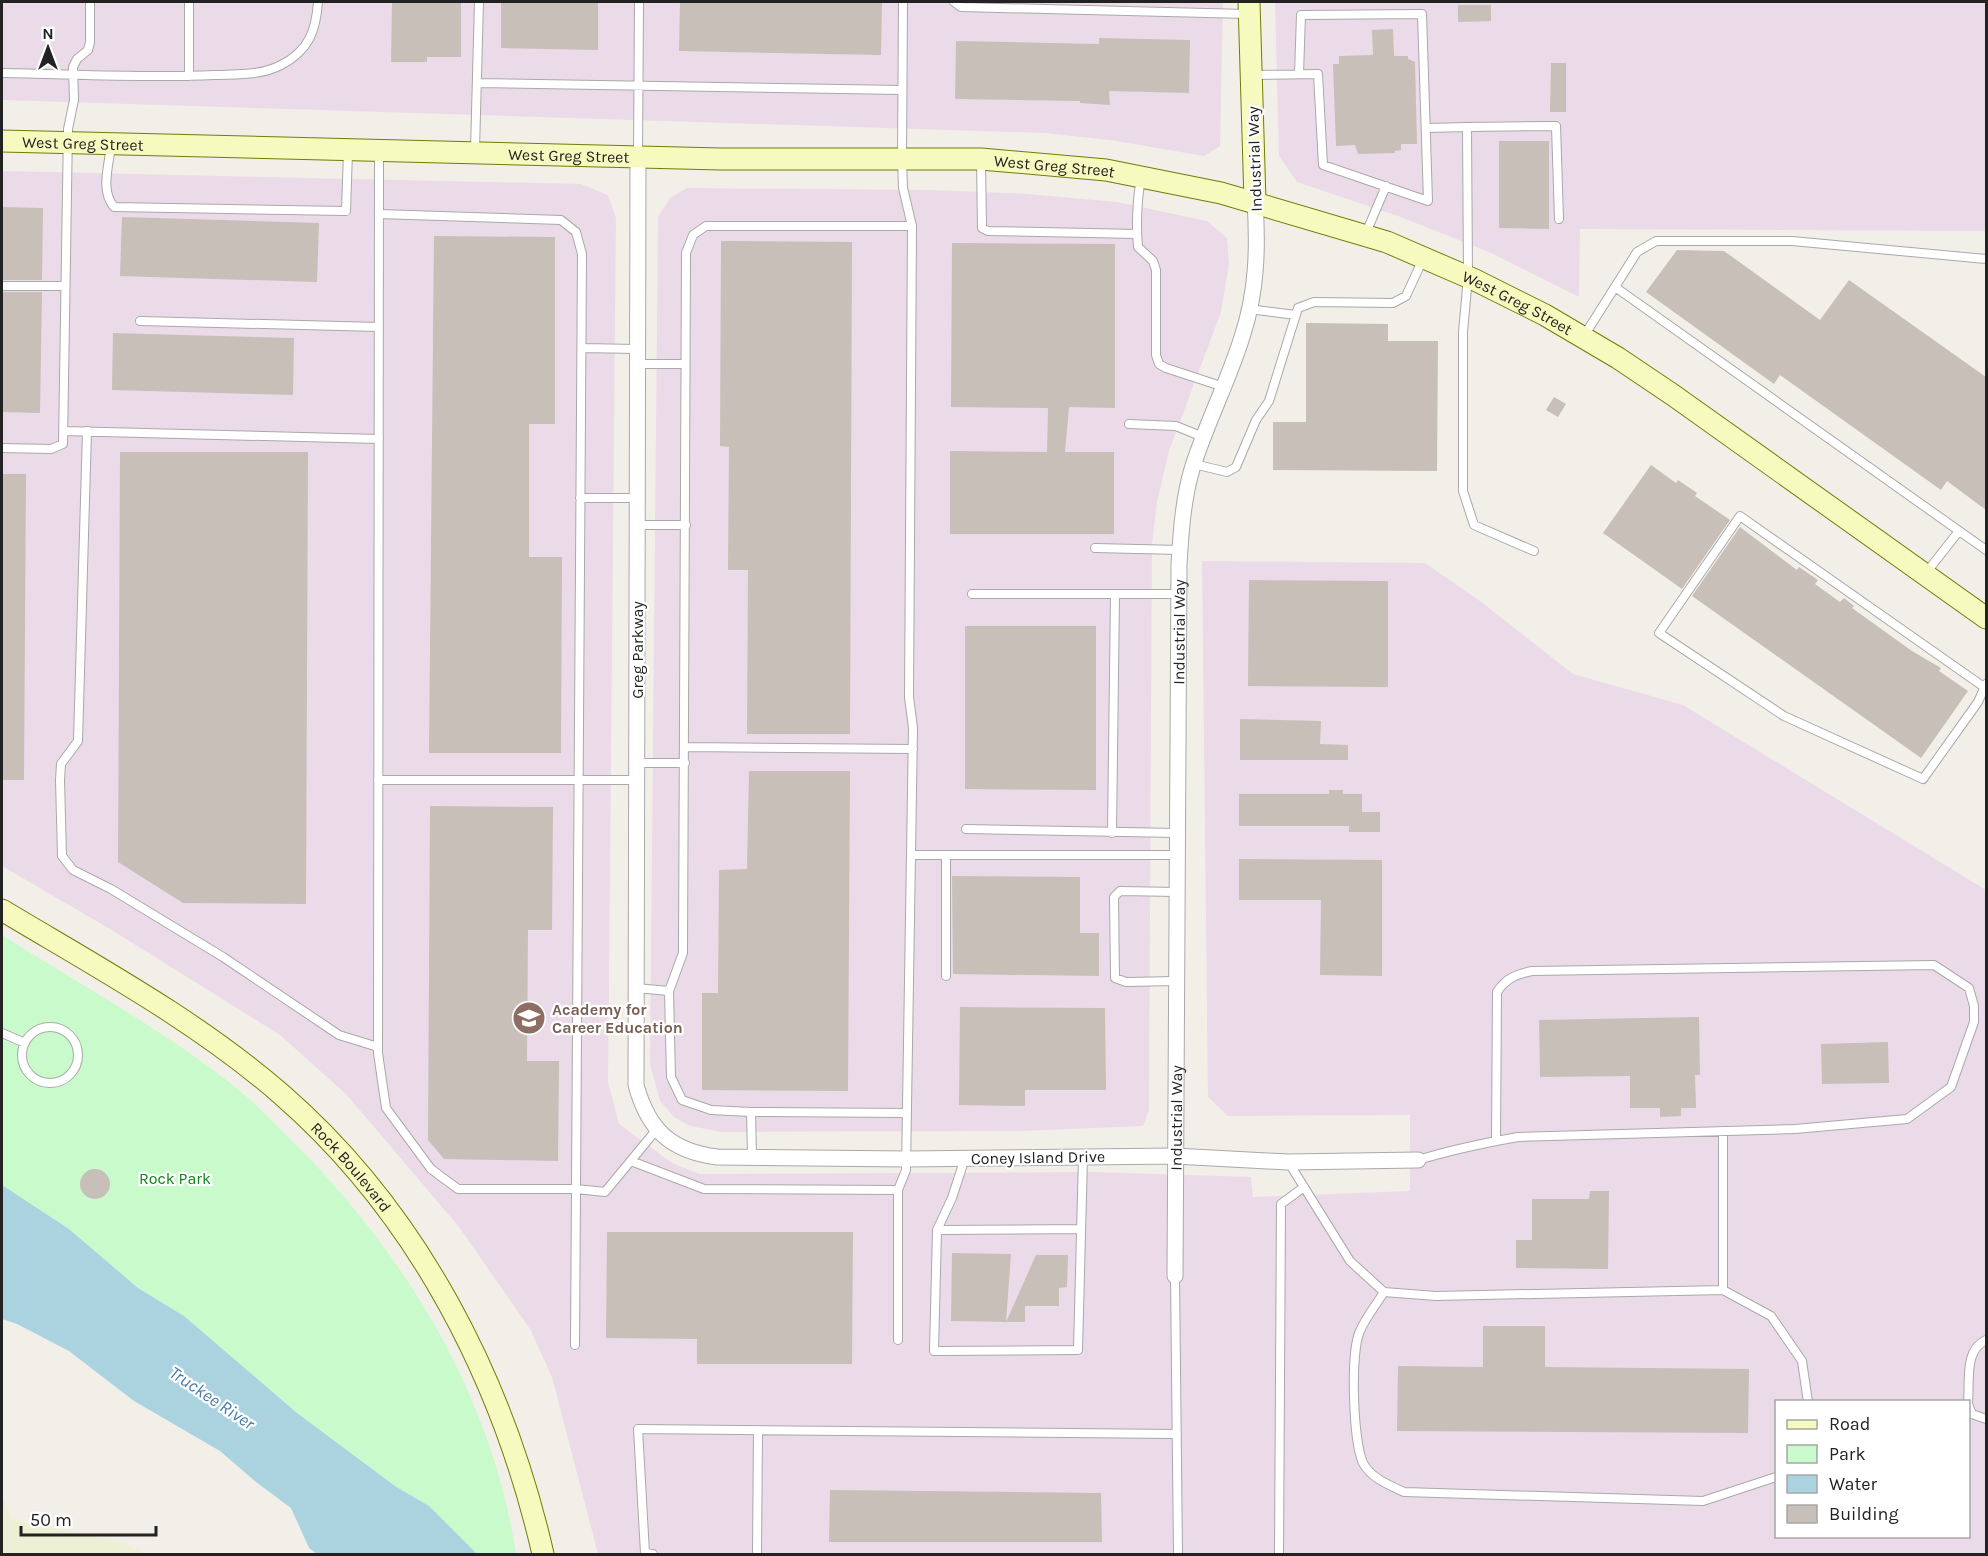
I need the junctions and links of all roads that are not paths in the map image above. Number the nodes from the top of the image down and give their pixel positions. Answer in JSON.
{"nodes":[{"id":1,"x":90,"y":2,"type":"edge"},
{"id":2,"x":189,"y":2,"type":"edge"},
{"id":3,"x":318,"y":2,"type":"edge"},
{"id":4,"x":479,"y":2,"type":"edge"},
{"id":5,"x":639,"y":2,"type":"edge"},
{"id":6,"x":903,"y":2,"type":"edge"},
{"id":7,"x":954,"y":2,"type":"edge"},
{"id":8,"x":1249,"y":8,"type":"edge"},
{"id":9,"x":2,"y":73,"type":"edge"},
{"id":10,"x":73,"y":74,"type":"junction"},
{"id":11,"x":1299,"y":74,"type":"junction"},
{"id":12,"x":1251,"y":75,"type":"junction"},
{"id":13,"x":189,"y":76,"type":"junction"},
{"id":14,"x":477,"y":83,"type":"junction"},
{"id":15,"x":638,"y":86,"type":"junction"},
{"id":16,"x":902,"y":90,"type":"junction"},
{"id":17,"x":1467,"y":127,"type":"junction"},
{"id":18,"x":1426,"y":128,"type":"junction"},
{"id":19,"x":2,"y":141,"type":"edge"},
{"id":20,"x":68,"y":142,"type":"junction"},
{"id":21,"x":111,"y":144,"type":"junction"},
{"id":22,"x":348,"y":150,"type":"junction"},
{"id":23,"x":379,"y":151,"type":"junction"},
{"id":24,"x":475,"y":153,"type":"junction"},
{"id":25,"x":638,"y":156,"type":"junction"},
{"id":26,"x":902,"y":159,"type":"junction"},
{"id":27,"x":981,"y":159,"type":"junction"},
{"id":28,"x":1141,"y":176,"type":"junction"},
{"id":29,"x":1386,"y":186,"type":"junction"},
{"id":30,"x":1255,"y":201,"type":"junction"},
{"id":31,"x":379,"y":214,"type":"junction"},
{"id":32,"x":1559,"y":219,"type":"dead end"},
{"id":33,"x":912,"y":226,"type":"junction"},
{"id":34,"x":1137,"y":234,"type":"junction"},
{"id":35,"x":1366,"y":235,"type":"junction"},
{"id":36,"x":1424,"y":258,"type":"junction"},
{"id":37,"x":1986,"y":259,"type":"edge"},
{"id":38,"x":1468,"y":277,"type":"junction"},
{"id":39,"x":2,"y":286,"type":"edge"},
{"id":40,"x":65,"y":286,"type":"junction"},
{"id":41,"x":1615,"y":287,"type":"junction"},
{"id":42,"x":1249,"y":309,"type":"junction"},
{"id":43,"x":1296,"y":315,"type":"junction"},
{"id":44,"x":140,"y":321,"type":"dead end"},
{"id":45,"x":379,"y":327,"type":"junction"},
{"id":46,"x":1584,"y":337,"type":"junction"},
{"id":47,"x":582,"y":348,"type":"junction"},
{"id":48,"x":637,"y":357,"type":"junction"},
{"id":49,"x":686,"y":364,"type":"junction"},
{"id":50,"x":1224,"y":387,"type":"junction"},
{"id":51,"x":1129,"y":424,"type":"dead end"},
{"id":52,"x":64,"y":431,"type":"junction"},
{"id":53,"x":87,"y":431,"type":"junction"},
{"id":54,"x":1203,"y":437,"type":"junction"},
{"id":55,"x":379,"y":439,"type":"junction"},
{"id":56,"x":2,"y":448,"type":"edge"},
{"id":57,"x":1194,"y":464,"type":"junction"},
{"id":58,"x":580,"y":498,"type":"junction"},
{"id":59,"x":637,"y":498,"type":"junction"},
{"id":60,"x":637,"y":525,"type":"junction"},
{"id":61,"x":686,"y":525,"type":"junction"},
{"id":62,"x":1959,"y":531,"type":"junction"},
{"id":63,"x":1095,"y":548,"type":"dead end"},
{"id":64,"x":1180,"y":550,"type":"junction"},
{"id":65,"x":1986,"y":550,"type":"edge"},
{"id":66,"x":1534,"y":551,"type":"dead end"},
{"id":67,"x":1926,"y":574,"type":"junction"},
{"id":68,"x":972,"y":594,"type":"dead end"},
{"id":69,"x":1115,"y":594,"type":"junction"},
{"id":70,"x":1179,"y":594,"type":"junction"},
{"id":71,"x":1986,"y":618,"type":"edge"},
{"id":72,"x":1985,"y":686,"type":"edge"},
{"id":73,"x":685,"y":747,"type":"junction"},
{"id":74,"x":913,"y":749,"type":"junction"},
{"id":75,"x":637,"y":762,"type":"junction"},
{"id":76,"x":685,"y":762,"type":"junction"},
{"id":77,"x":378,"y":780,"type":"junction"},
{"id":78,"x":579,"y":780,"type":"junction"},
{"id":79,"x":637,"y":780,"type":"junction"},
{"id":80,"x":966,"y":829,"type":"dead end"},
{"id":81,"x":1112,"y":832,"type":"junction"},
{"id":82,"x":1177,"y":832,"type":"junction"},
{"id":83,"x":911,"y":855,"type":"junction"},
{"id":84,"x":946,"y":855,"type":"junction"},
{"id":85,"x":1177,"y":855,"type":"junction"},
{"id":86,"x":1177,"y":892,"type":"junction"},
{"id":87,"x":2,"y":910,"type":"edge"},
{"id":88,"x":946,"y":976,"type":"dead end"},
{"id":89,"x":1176,"y":981,"type":"junction"},
{"id":90,"x":636,"y":988,"type":"junction"},
{"id":91,"x":669,"y":991,"type":"junction"},
{"id":92,"x":2,"y":1033,"type":"edge"},
{"id":93,"x":25,"y":1043,"type":"junction"},
{"id":94,"x":378,"y":1047,"type":"junction"},
{"id":95,"x":751,"y":1112,"type":"junction"},
{"id":96,"x":907,"y":1113,"type":"junction"},
{"id":97,"x":1723,"y":1131,"type":"junction"},
{"id":98,"x":660,"y":1132,"type":"junction"},
{"id":99,"x":1496,"y":1140,"type":"junction"},
{"id":100,"x":1083,"y":1156,"type":"junction"},
{"id":101,"x":1175,"y":1156,"type":"junction"},
{"id":102,"x":752,"y":1157,"type":"junction"},
{"id":103,"x":964,"y":1158,"type":"junction"},
{"id":104,"x":907,"y":1159,"type":"junction"},
{"id":105,"x":1418,"y":1160,"type":"joint"},
{"id":106,"x":631,"y":1161,"type":"junction"},
{"id":107,"x":1288,"y":1162,"type":"junction"},
{"id":108,"x":1304,"y":1187,"type":"junction"},
{"id":109,"x":576,"y":1189,"type":"junction"},
{"id":110,"x":898,"y":1190,"type":"junction"},
{"id":111,"x":1081,"y":1229,"type":"junction"},
{"id":112,"x":937,"y":1230,"type":"junction"},
{"id":113,"x":1175,"y":1276,"type":"joint"},
{"id":114,"x":1723,"y":1290,"type":"junction"},
{"id":115,"x":1384,"y":1292,"type":"junction"},
{"id":116,"x":898,"y":1340,"type":"dead end"},
{"id":117,"x":1986,"y":1340,"type":"edge"},
{"id":118,"x":575,"y":1345,"type":"dead end"},
{"id":119,"x":1808,"y":1400,"type":"edge"},
{"id":120,"x":1968,"y":1400,"type":"edge"},
{"id":121,"x":1970,"y":1408,"type":"edge"},
{"id":122,"x":1986,"y":1419,"type":"edge"},
{"id":123,"x":758,"y":1430,"type":"junction"},
{"id":124,"x":1177,"y":1434,"type":"junction"},
{"id":125,"x":1775,"y":1477,"type":"edge"},
{"id":126,"x":543,"y":1554,"type":"edge"},
{"id":127,"x":653,"y":1554,"type":"edge"},
{"id":128,"x":757,"y":1554,"type":"edge"},
{"id":129,"x":1178,"y":1554,"type":"edge"},
{"id":130,"x":1279,"y":1554,"type":"edge"}],
"edges":[{"from":1,"to":10,"type":"lane"},
{"from":2,"to":13,"type":"lane"},
{"from":3,"to":13,"type":"lane"},
{"from":4,"to":14,"type":"lane"},
{"from":5,"to":15,"type":"lane"},
{"from":6,"to":16,"type":"lane"},
{"from":7,"to":8,"type":"lane"},
{"from":8,"to":12,"type":"main road","name":"Industrial Way"},
{"from":9,"to":10,"type":"lane"},
{"from":10,"to":13,"type":"lane"},
{"from":10,"to":20,"type":"lane"},
{"from":11,"to":12,"type":"lane"},
{"from":11,"to":18,"type":"lane"},
{"from":11,"to":29,"type":"lane"},
{"from":12,"to":30,"type":"main road","name":"Industrial Way"},
{"from":14,"to":15,"type":"lane"},
{"from":14,"to":24,"type":"lane"},
{"from":15,"to":16,"type":"lane"},
{"from":15,"to":25,"type":"lane"},
{"from":16,"to":26,"type":"lane"},
{"from":17,"to":18,"type":"lane"},
{"from":17,"to":32,"type":"lane"},
{"from":17,"to":38,"type":"lane"},
{"from":18,"to":29,"type":"lane"},
{"from":19,"to":20,"type":"main road","name":"West Greg Street"},
{"from":20,"to":21,"type":"main road","name":"West Greg Street"},
{"from":20,"to":40,"type":"lane"},
{"from":21,"to":22,"type":"main road","name":"West Greg Street"},
{"from":21,"to":22,"type":"lane"},
{"from":22,"to":23,"type":"main road","name":"West Greg Street"},
{"from":23,"to":24,"type":"main road","name":"West Greg Street"},
{"from":23,"to":31,"type":"lane"},
{"from":24,"to":25,"type":"main road","name":"West Greg Street"},
{"from":25,"to":26,"type":"main road","name":"West Greg Street"},
{"from":25,"to":48,"type":"street","name":"Greg Parkway"},
{"from":26,"to":27,"type":"main road","name":"West Greg Street"},
{"from":26,"to":33,"type":"lane"},
{"from":27,"to":28,"type":"main road","name":"West Greg Street"},
{"from":27,"to":34,"type":"lane"},
{"from":28,"to":30,"type":"main road","name":"West Greg Street"},
{"from":28,"to":34,"type":"lane"},
{"from":29,"to":35,"type":"lane"},
{"from":30,"to":35,"type":"main road","name":"West Greg Street"},
{"from":30,"to":42,"type":"street","name":"Industrial Way"},
{"from":31,"to":45,"type":"lane"},
{"from":31,"to":47,"type":"lane"},
{"from":33,"to":49,"type":"lane"},
{"from":33,"to":74,"type":"lane"},
{"from":34,"to":50,"type":"lane"},
{"from":35,"to":36,"type":"main road","name":"West Greg Street"},
{"from":36,"to":38,"type":"main road","name":"West Greg Street"},
{"from":36,"to":43,"type":"lane"},
{"from":37,"to":41,"type":"lane"},
{"from":38,"to":46,"type":"main road","name":"West Greg Street"},
{"from":38,"to":66,"type":"lane"},
{"from":39,"to":40,"type":"lane"},
{"from":40,"to":52,"type":"lane"},
{"from":41,"to":46,"type":"lane"},
{"from":41,"to":62,"type":"lane"},
{"from":42,"to":43,"type":"lane"},
{"from":42,"to":50,"type":"street","name":"Industrial Way"},
{"from":43,"to":57,"type":"lane"},
{"from":44,"to":45,"type":"lane"},
{"from":45,"to":55,"type":"lane"},
{"from":46,"to":67,"type":"main road","name":"West Greg Street"},
{"from":47,"to":48,"type":"lane"},
{"from":47,"to":58,"type":"lane"},
{"from":48,"to":49,"type":"lane"},
{"from":48,"to":59,"type":"street","name":"Greg Parkway"},
{"from":49,"to":61,"type":"lane"},
{"from":50,"to":54,"type":"street","name":"Industrial Way"},
{"from":51,"to":54,"type":"lane"},
{"from":52,"to":53,"type":"lane"},
{"from":52,"to":56,"type":"lane"},
{"from":53,"to":55,"type":"lane"},
{"from":53,"to":94,"type":"lane"},
{"from":54,"to":57,"type":"street","name":"Industrial Way"},
{"from":55,"to":77,"type":"lane"},
{"from":57,"to":64,"type":"street","name":"Industrial Way"},
{"from":58,"to":59,"type":"lane"},
{"from":58,"to":78,"type":"lane"},
{"from":59,"to":60,"type":"street","name":"Greg Parkway"},
{"from":60,"to":61,"type":"lane"},
{"from":60,"to":75,"type":"street","name":"Greg Parkway"},
{"from":61,"to":73,"type":"lane"},
{"from":62,"to":65,"type":"lane"},
{"from":62,"to":67,"type":"lane"},
{"from":63,"to":64,"type":"lane"},
{"from":64,"to":70,"type":"street","name":"Industrial Way"},
{"from":67,"to":71,"type":"main road","name":"West Greg Street"},
{"from":68,"to":69,"type":"lane"},
{"from":69,"to":70,"type":"lane"},
{"from":69,"to":81,"type":"lane"},
{"from":70,"to":82,"type":"street","name":"Industrial Way"},
{"from":72,"to":72,"type":"lane"},
{"from":73,"to":74,"type":"lane"},
{"from":73,"to":76,"type":"lane"},
{"from":74,"to":83,"type":"lane"},
{"from":75,"to":76,"type":"lane"},
{"from":75,"to":79,"type":"street","name":"Greg Parkway"},
{"from":76,"to":91,"type":"lane"},
{"from":77,"to":78,"type":"lane"},
{"from":77,"to":94,"type":"lane"},
{"from":78,"to":79,"type":"lane"},
{"from":78,"to":109,"type":"lane"},
{"from":79,"to":90,"type":"street","name":"Greg Parkway"},
{"from":80,"to":81,"type":"lane"},
{"from":81,"to":82,"type":"lane"},
{"from":82,"to":85,"type":"street","name":"Industrial Way"},
{"from":83,"to":84,"type":"lane"},
{"from":83,"to":96,"type":"lane"},
{"from":84,"to":85,"type":"lane"},
{"from":84,"to":88,"type":"lane"},
{"from":85,"to":86,"type":"street","name":"Industrial Way"},
{"from":86,"to":89,"type":"street","name":"Industrial Way"},
{"from":86,"to":89,"type":"lane"},
{"from":87,"to":126,"type":"main road","name":"Rock Boulevard"},
{"from":89,"to":101,"type":"street","name":"Industrial Way"},
{"from":90,"to":91,"type":"lane"},
{"from":90,"to":98,"type":"street","name":"Greg Parkway"},
{"from":91,"to":95,"type":"lane"},
{"from":92,"to":93,"type":"lane"},
{"from":93,"to":93,"type":"lane"},
{"from":94,"to":109,"type":"lane"},
{"from":95,"to":96,"type":"lane"},
{"from":95,"to":102,"type":"lane"},
{"from":96,"to":104,"type":"lane"},
{"from":97,"to":99,"type":"lane"},
{"from":97,"to":99,"type":"lane"},
{"from":97,"to":114,"type":"lane"},
{"from":98,"to":102,"type":"street","name":"Coney Island Drive"},
{"from":98,"to":106,"type":"lane"},
{"from":99,"to":105,"type":"lane"},
{"from":100,"to":101,"type":"street","name":"Coney Island Drive"},
{"from":100,"to":103,"type":"street","name":"Coney Island Drive"},
{"from":100,"to":111,"type":"lane"},
{"from":101,"to":107,"type":"street","name":"Coney Island Drive"},
{"from":101,"to":113,"type":"street","name":"Industrial Way"},
{"from":102,"to":104,"type":"street","name":"Coney Island Drive"},
{"from":103,"to":104,"type":"street","name":"Coney Island Drive"},
{"from":103,"to":112,"type":"lane"},
{"from":104,"to":110,"type":"lane"},
{"from":105,"to":107,"type":"street","name":"Coney Island Drive"},
{"from":106,"to":109,"type":"lane"},
{"from":106,"to":110,"type":"lane"},
{"from":107,"to":108,"type":"lane"},
{"from":108,"to":115,"type":"lane"},
{"from":108,"to":130,"type":"lane"},
{"from":109,"to":118,"type":"lane"},
{"from":110,"to":116,"type":"lane"},
{"from":111,"to":112,"type":"lane"},
{"from":111,"to":112,"type":"lane"},
{"from":113,"to":124,"type":"lane"},
{"from":114,"to":115,"type":"lane"},
{"from":114,"to":119,"type":"lane"},
{"from":115,"to":125,"type":"lane"},
{"from":117,"to":120,"type":"lane"},
{"from":121,"to":122,"type":"lane"},
{"from":123,"to":124,"type":"lane"},
{"from":123,"to":127,"type":"lane"},
{"from":123,"to":128,"type":"lane"},
{"from":124,"to":129,"type":"lane"}]}
